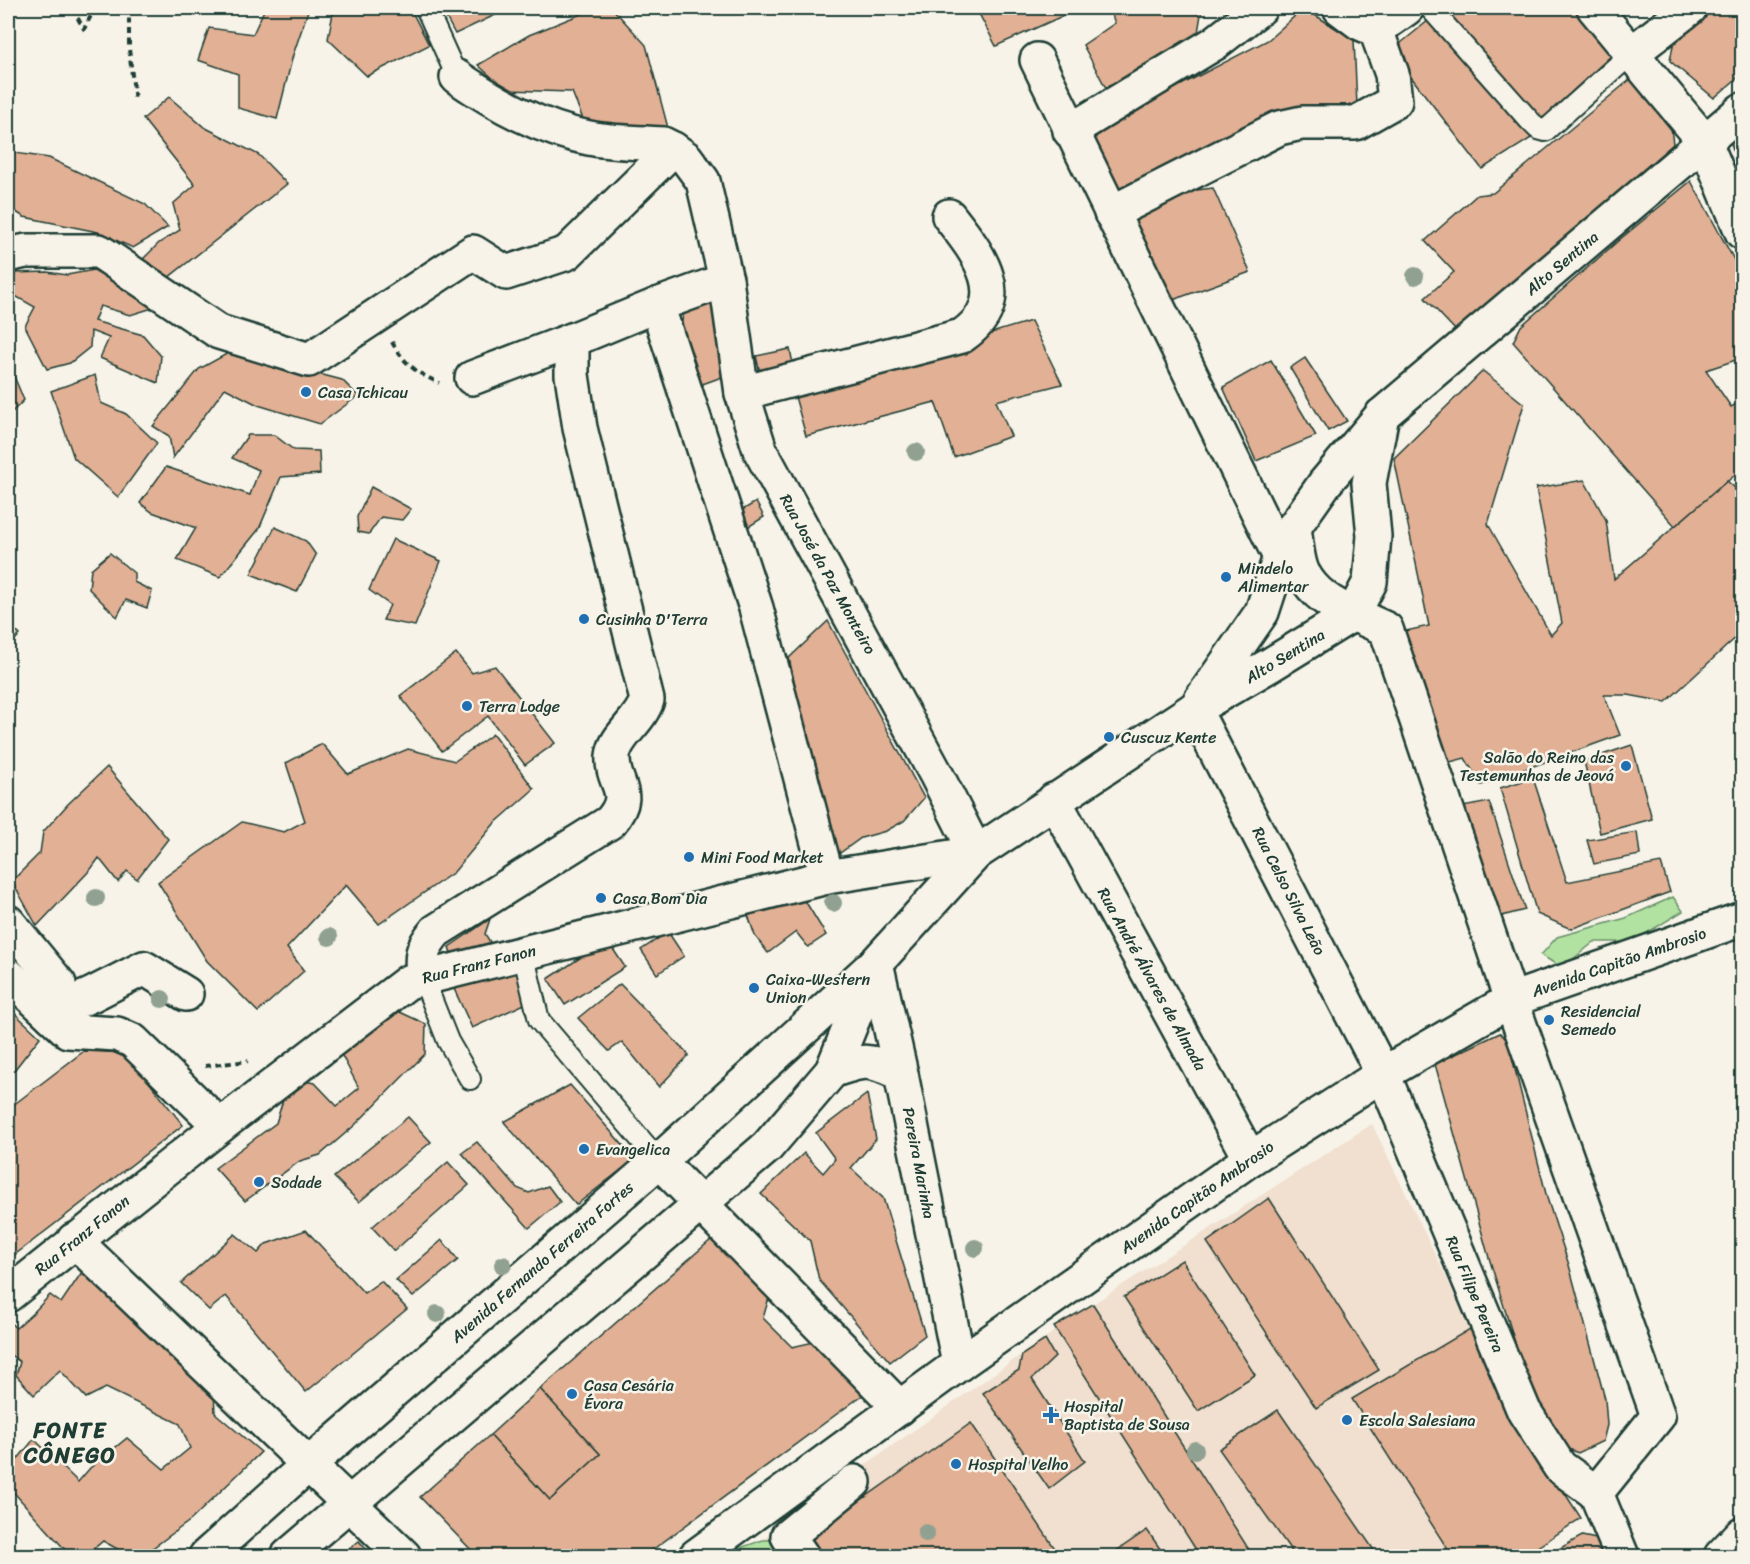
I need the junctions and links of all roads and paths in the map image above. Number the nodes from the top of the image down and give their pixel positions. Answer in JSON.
{"nodes":[{"id":1,"x":21,"y":8,"type":"edge"},
{"id":2,"x":75,"y":8,"type":"edge"},
{"id":3,"x":95,"y":8,"type":"edge"},
{"id":4,"x":129,"y":8,"type":"edge"},
{"id":5,"x":426,"y":8,"type":"edge"},
{"id":6,"x":1260,"y":8,"type":"edge"},
{"id":7,"x":1340,"y":8,"type":"edge"},
{"id":8,"x":1407,"y":8,"type":"edge"},
{"id":9,"x":1430,"y":8,"type":"edge"},
{"id":10,"x":1594,"y":8,"type":"edge"},
{"id":11,"x":1690,"y":8,"type":"edge"},
{"id":12,"x":8,"y":12,"type":"edge"},
{"id":13,"x":1376,"y":30,"type":"junction"},
{"id":14,"x":1632,"y":53,"type":"junction"},
{"id":15,"x":1037,"y":60,"type":"dead end"},
{"id":16,"x":457,"y":77,"type":"joint"},
{"id":17,"x":135,"y":101,"type":"dead end"},
{"id":18,"x":1743,"y":110,"type":"edge"},
{"id":19,"x":1070,"y":131,"type":"junction"},
{"id":20,"x":1705,"y":142,"type":"junction"},
{"id":21,"x":673,"y":148,"type":"junction"},
{"id":22,"x":1111,"y":213,"type":"junction"},
{"id":23,"x":949,"y":216,"type":"dead end"},
{"id":24,"x":8,"y":226,"type":"edge"},
{"id":25,"x":1743,"y":232,"type":"edge"},
{"id":26,"x":8,"y":255,"type":"edge"},
{"id":27,"x":726,"y":280,"type":"junction"},
{"id":28,"x":657,"y":305,"type":"junction"},
{"id":29,"x":384,"y":310,"type":"junction"},
{"id":30,"x":572,"y":340,"type":"junction"},
{"id":31,"x":472,"y":378,"type":"joint"},
{"id":32,"x":742,"y":393,"type":"junction"},
{"id":33,"x":1382,"y":415,"type":"junction"},
{"id":34,"x":1317,"y":493,"type":"junction"},
{"id":35,"x":1294,"y":527,"type":"junction"},
{"id":36,"x":1374,"y":536,"type":"junction"},
{"id":37,"x":1280,"y":557,"type":"junction"},
{"id":38,"x":1353,"y":614,"type":"junction"},
{"id":39,"x":1194,"y":709,"type":"junction"},
{"id":40,"x":1054,"y":800,"type":"junction"},
{"id":41,"x":976,"y":853,"type":"junction"},
{"id":42,"x":827,"y":877,"type":"junction"},
{"id":43,"x":1743,"y":919,"type":"edge"},
{"id":44,"x":8,"y":922,"type":"edge"},
{"id":45,"x":523,"y":953,"type":"junction"},
{"id":46,"x":876,"y":963,"type":"junction"},
{"id":47,"x":8,"y":975,"type":"edge"},
{"id":48,"x":423,"y":978,"type":"junction"},
{"id":49,"x":186,"y":994,"type":"dead end"},
{"id":50,"x":1511,"y":1000,"type":"junction"},
{"id":51,"x":53,"y":1013,"type":"junction"},
{"id":52,"x":252,"y":1061,"type":"dead end"},
{"id":53,"x":197,"y":1062,"type":"dead end"},
{"id":54,"x":832,"y":1071,"type":"junction"},
{"id":55,"x":901,"y":1074,"type":"junction"},
{"id":56,"x":1383,"y":1074,"type":"junction"},
{"id":57,"x":470,"y":1079,"type":"dead end"},
{"id":58,"x":220,"y":1126,"type":"junction"},
{"id":59,"x":1250,"y":1159,"type":"junction"},
{"id":60,"x":659,"y":1161,"type":"junction"},
{"id":61,"x":701,"y":1203,"type":"junction"},
{"id":62,"x":74,"y":1240,"type":"junction"},
{"id":63,"x":8,"y":1295,"type":"edge"},
{"id":64,"x":959,"y":1364,"type":"junction"},
{"id":65,"x":900,"y":1408,"type":"junction"},
{"id":66,"x":308,"y":1465,"type":"junction"},
{"id":67,"x":854,"y":1482,"type":"dead end"},
{"id":68,"x":1596,"y":1493,"type":"junction"},
{"id":69,"x":350,"y":1505,"type":"junction"},
{"id":70,"x":1743,"y":1533,"type":"edge"},
{"id":71,"x":206,"y":1557,"type":"edge"},
{"id":72,"x":288,"y":1557,"type":"edge"},
{"id":73,"x":404,"y":1557,"type":"edge"},
{"id":74,"x":696,"y":1557,"type":"edge"},
{"id":75,"x":802,"y":1557,"type":"edge"},
{"id":76,"x":1622,"y":1557,"type":"edge"},
{"id":77,"x":1721,"y":1557,"type":"edge"}],
"edges":[{"from":1,"to":12,"type":"path"},
{"from":2,"to":3,"type":"path"},
{"from":4,"to":17,"type":"path"},
{"from":5,"to":16,"type":"lane"},
{"from":6,"to":19,"type":"street"},
{"from":7,"to":13,"type":"street"},
{"from":8,"to":13,"type":"street"},
{"from":9,"to":14,"type":"lane"},
{"from":10,"to":14,"type":"street"},
{"from":11,"to":14,"type":"street"},
{"from":13,"to":22,"type":"street"},
{"from":14,"to":20,"type":"street"},
{"from":15,"to":19,"type":"street"},
{"from":16,"to":21,"type":"street"},
{"from":18,"to":20,"type":"street","name":"Alto Sentina"},
{"from":19,"to":22,"type":"street"},
{"from":20,"to":25,"type":"street"},
{"from":20,"to":33,"type":"street","name":"Alto Sentina"},
{"from":21,"to":27,"type":"street","name":"Rua José da Paz Monteiro"},
{"from":21,"to":29,"type":"street"},
{"from":22,"to":37,"type":"street"},
{"from":23,"to":32,"type":"street"},
{"from":24,"to":26,"type":"street"},
{"from":26,"to":29,"type":"street"},
{"from":27,"to":28,"type":"street"},
{"from":27,"to":32,"type":"street","name":"Rua José da Paz Monteiro"},
{"from":28,"to":30,"type":"street"},
{"from":28,"to":42,"type":"street"},
{"from":29,"to":31,"type":"path"},
{"from":30,"to":31,"type":"street"},
{"from":30,"to":48,"type":"street"},
{"from":32,"to":41,"type":"street","name":"Rua José da Paz Monteiro"},
{"from":33,"to":34,"type":"street","name":"Alto Sentina"},
{"from":33,"to":36,"type":"street"},
{"from":34,"to":35,"type":"street","name":"Alto Sentina"},
{"from":34,"to":36,"type":"street"},
{"from":35,"to":37,"type":"street","name":"Alto Sentina"},
{"from":35,"to":38,"type":"street"},
{"from":36,"to":38,"type":"street"},
{"from":37,"to":39,"type":"street","name":"Alto Sentina"},
{"from":38,"to":39,"type":"street","name":"Alto Sentina"},
{"from":38,"to":50,"type":"street"},
{"from":39,"to":40,"type":"street","name":"Alto Sentina"},
{"from":39,"to":56,"type":"street","name":"Rua Celso Silva Leão"},
{"from":40,"to":41,"type":"street","name":"Alto Sentina"},
{"from":40,"to":59,"type":"street","name":"Rua André Álvares de Almada"},
{"from":41,"to":42,"type":"street","name":"Rua Franz Fanon"},
{"from":41,"to":46,"type":"street","name":"Avenida Fernando Ferreira Fortes"},
{"from":42,"to":45,"type":"street","name":"Rua Franz Fanon"},
{"from":43,"to":50,"type":"street","name":"Avenida Capitão Ambrosio"},
{"from":44,"to":51,"type":"street"},
{"from":45,"to":48,"type":"street","name":"Rua Franz Fanon"},
{"from":45,"to":60,"type":"lane"},
{"from":46,"to":54,"type":"street","name":"Avenida Fernando Ferreira Fortes"},
{"from":46,"to":55,"type":"street","name":"Pereira Marinha"},
{"from":46,"to":60,"type":"street","name":"Avenida Fernando Ferreira Fortes"},
{"from":47,"to":51,"type":"street"},
{"from":48,"to":57,"type":"lane"},
{"from":48,"to":58,"type":"street","name":"Rua Franz Fanon"},
{"from":49,"to":51,"type":"street"},
{"from":50,"to":56,"type":"street","name":"Avenida Capitão Ambrosio"},
{"from":50,"to":68,"type":"street"},
{"from":51,"to":58,"type":"street"},
{"from":52,"to":53,"type":"path"},
{"from":54,"to":55,"type":"street"},
{"from":54,"to":61,"type":"street","name":"Avenida Fernando Ferreira Fortes"},
{"from":55,"to":64,"type":"street","name":"Pereira Marinha"},
{"from":56,"to":59,"type":"street","name":"Avenida Capitão Ambrosio"},
{"from":56,"to":68,"type":"street","name":"Rua Filipe Pereira"},
{"from":58,"to":62,"type":"street","name":"Rua Franz Fanon"},
{"from":59,"to":64,"type":"street","name":"Avenida Capitão Ambrosio"},
{"from":60,"to":61,"type":"street"},
{"from":60,"to":66,"type":"street","name":"Avenida Fernando Ferreira Fortes"},
{"from":61,"to":65,"type":"street"},
{"from":61,"to":69,"type":"street","name":"Avenida Fernando Ferreira Fortes"},
{"from":62,"to":63,"type":"street","name":"Rua Franz Fanon"},
{"from":62,"to":66,"type":"street"},
{"from":64,"to":65,"type":"street","name":"Avenida Capitão Ambrosio"},
{"from":65,"to":74,"type":"street","name":"Avenida Capitão Ambrosio"},
{"from":66,"to":69,"type":"street"},
{"from":66,"to":71,"type":"street","name":"Avenida Fernando Ferreira Fortes"},
{"from":67,"to":75,"type":"street"},
{"from":68,"to":76,"type":"street"},
{"from":69,"to":72,"type":"street","name":"Avenida Fernando Ferreira Fortes"},
{"from":69,"to":73,"type":"street"},
{"from":70,"to":77,"type":"street"}]}
